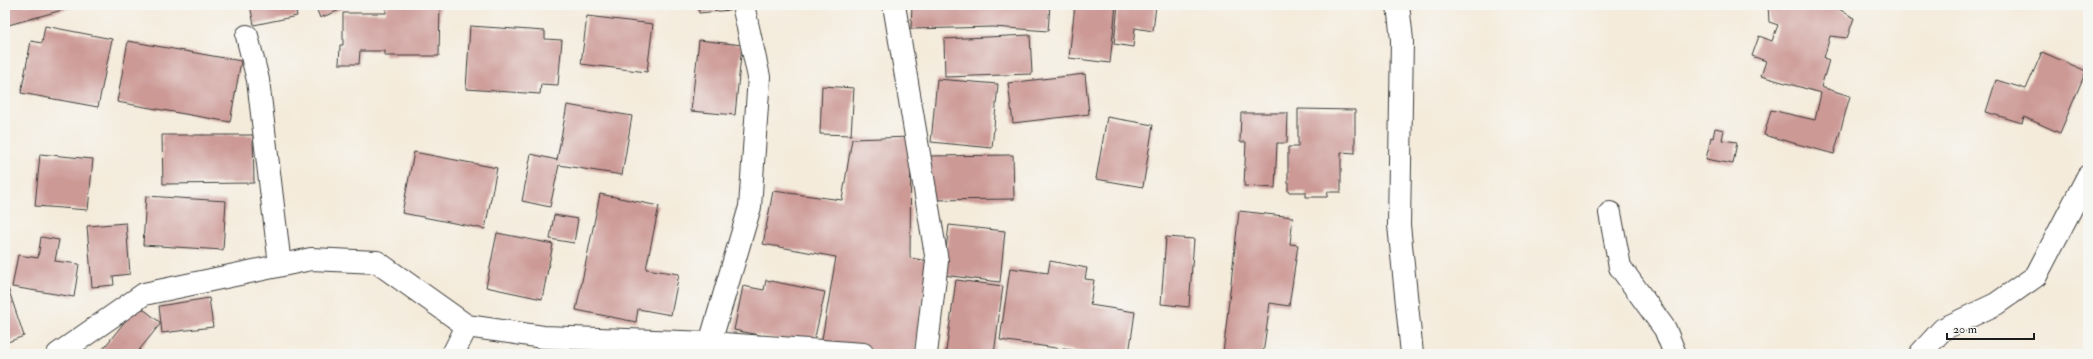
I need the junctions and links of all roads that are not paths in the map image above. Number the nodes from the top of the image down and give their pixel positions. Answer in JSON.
{"nodes":[{"id":1,"x":743,"y":5,"type":"edge"},
{"id":2,"x":894,"y":5,"type":"edge"},
{"id":3,"x":1398,"y":5,"type":"edge"},
{"id":4,"x":247,"y":36,"type":"dead end"},
{"id":5,"x":2088,"y":176,"type":"edge"},
{"id":6,"x":1610,"y":213,"type":"dead end"},
{"id":7,"x":280,"y":265,"type":"junction"},
{"id":8,"x":466,"y":326,"type":"junction"},
{"id":9,"x":709,"y":348,"type":"edge"},
{"id":10,"x":58,"y":354,"type":"edge"},
{"id":11,"x":453,"y":354,"type":"edge"},
{"id":12,"x":863,"y":354,"type":"edge"},
{"id":13,"x":926,"y":354,"type":"edge"},
{"id":14,"x":1412,"y":354,"type":"edge"},
{"id":15,"x":1675,"y":354,"type":"edge"},
{"id":16,"x":1920,"y":354,"type":"edge"}],
"edges":[{"from":1,"to":9,"type":"street"},
{"from":2,"to":13,"type":"street"},
{"from":3,"to":14,"type":"street"},
{"from":4,"to":7,"type":"street"},
{"from":5,"to":16,"type":"street"},
{"from":6,"to":15,"type":"street"},
{"from":7,"to":8,"type":"street"},
{"from":7,"to":10,"type":"street"},
{"from":8,"to":9,"type":"street"},
{"from":8,"to":11,"type":"street"},
{"from":9,"to":12,"type":"street"}]}
